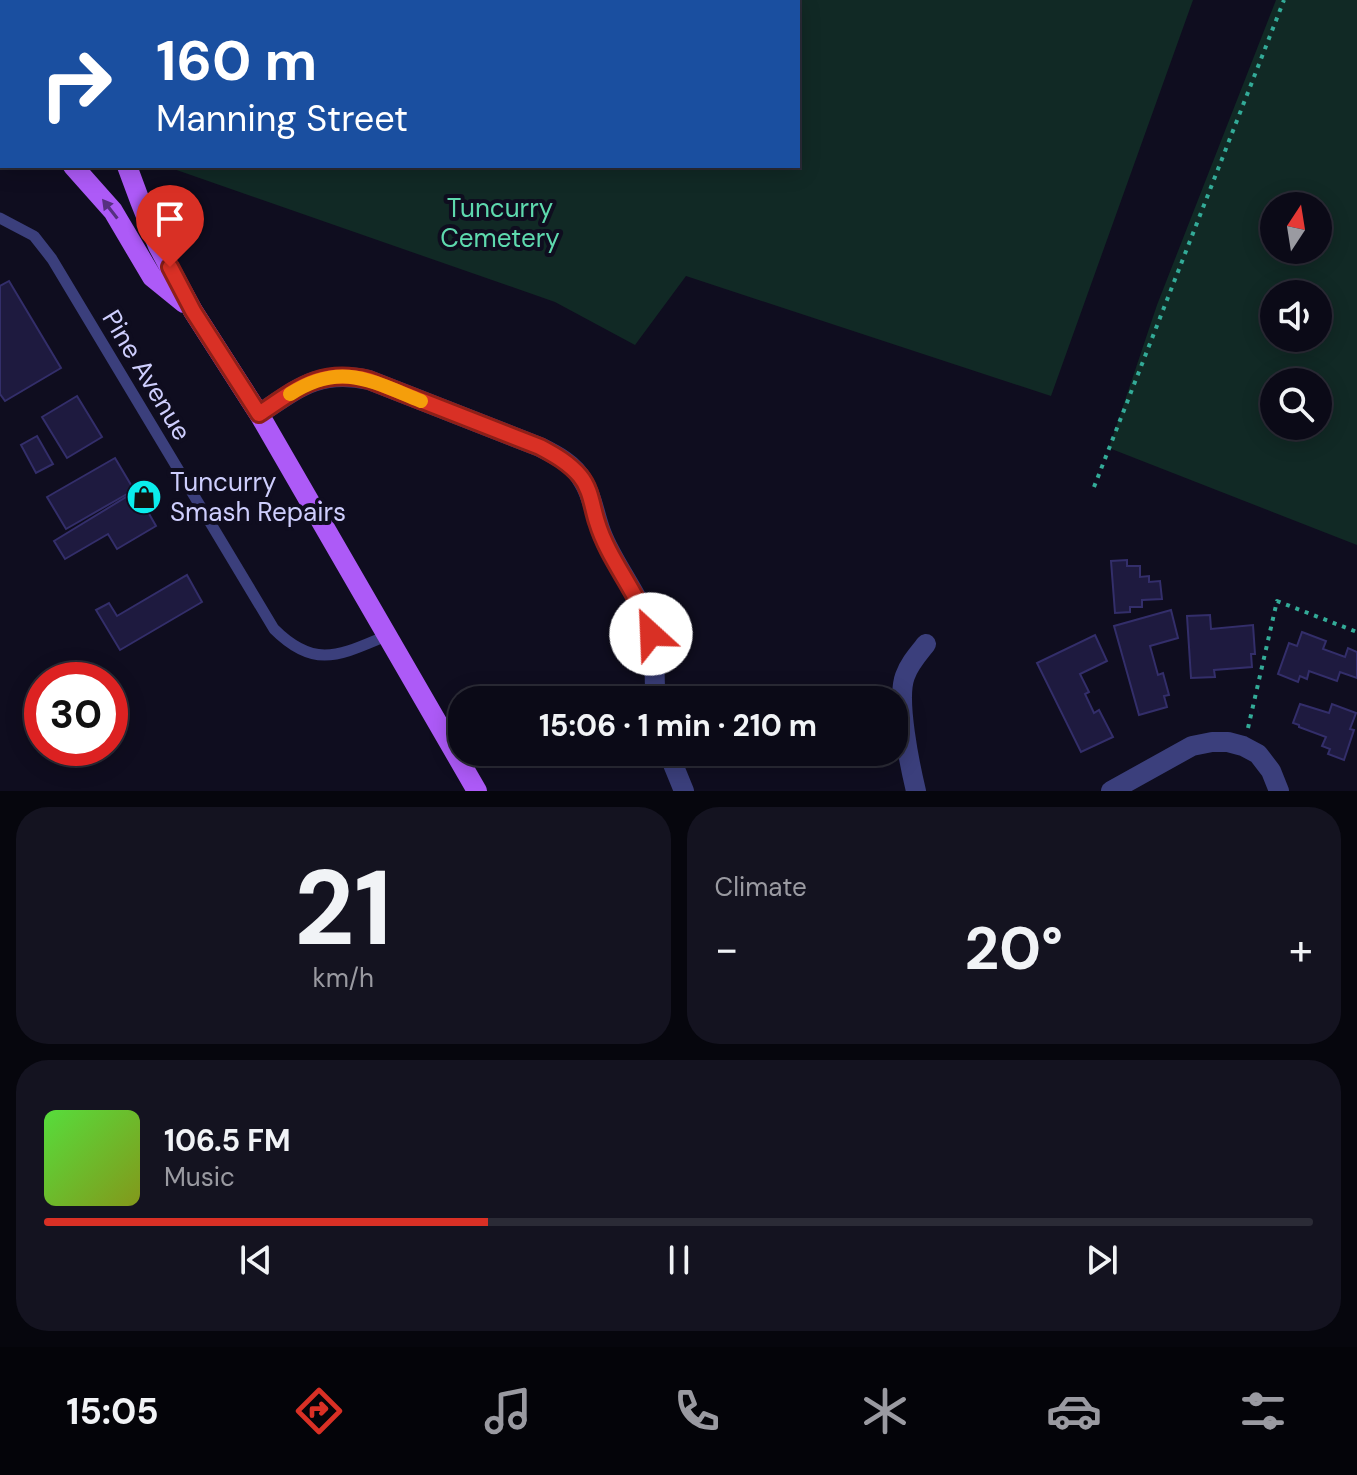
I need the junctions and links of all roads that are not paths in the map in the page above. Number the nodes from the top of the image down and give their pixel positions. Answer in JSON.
{"nodes":[{"id":1,"x":75,"y":168,"type":"edge"},
{"id":2,"x":128,"y":168,"type":"edge"},
{"id":3,"x":0,"y":218,"type":"edge"},
{"id":4,"x":193,"y":311,"type":"junction"},
{"id":5,"x":259,"y":414,"type":"junction"},
{"id":6,"x":386,"y":636,"type":"junction"},
{"id":7,"x":926,"y":644,"type":"dead end"},
{"id":8,"x":656,"y":686,"type":"edge"},
{"id":9,"x":674,"y":766,"type":"edge"},
{"id":10,"x":477,"y":791,"type":"edge"},
{"id":11,"x":684,"y":791,"type":"edge"},
{"id":12,"x":916,"y":791,"type":"edge"},
{"id":13,"x":1111,"y":791,"type":"edge"},
{"id":14,"x":1279,"y":791,"type":"edge"}],
"edges":[{"from":4,"to":1,"type":"main road","one_way":true},
{"from":2,"to":4,"type":"main road"},
{"from":3,"to":6,"type":"lane","name":"Pine Avenue"},
{"from":4,"to":5,"type":"main road"},
{"from":5,"to":6,"type":"main road"},
{"from":5,"to":8,"type":"street"},
{"from":6,"to":10,"type":"main road"},
{"from":7,"to":12,"type":"street"},
{"from":9,"to":11,"type":"street"},
{"from":13,"to":14,"type":"street"}]}
